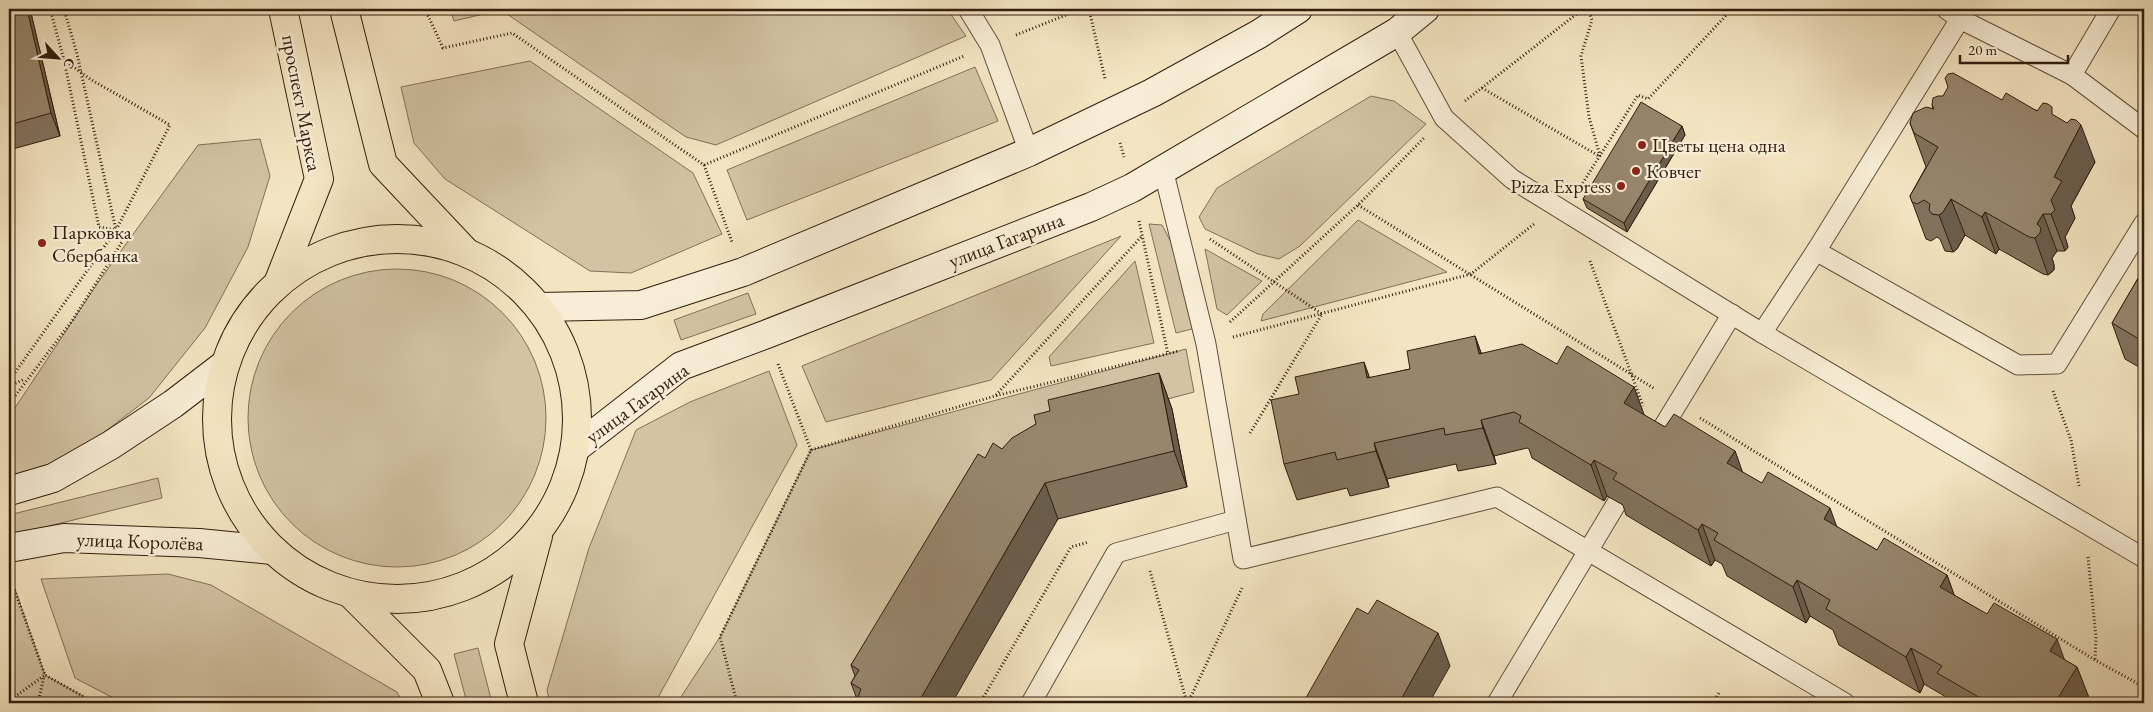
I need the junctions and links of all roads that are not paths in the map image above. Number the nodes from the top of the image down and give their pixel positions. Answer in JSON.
{"nodes":[{"id":1,"x":283,"y":9,"type":"edge"},
{"id":2,"x":344,"y":9,"type":"edge"},
{"id":3,"x":968,"y":9,"type":"edge"},
{"id":4,"x":1298,"y":9,"type":"edge"},
{"id":5,"x":1426,"y":9,"type":"edge"},
{"id":6,"x":2111,"y":9,"type":"edge"},
{"id":7,"x":1953,"y":14,"type":"edge"},
{"id":8,"x":1397,"y":32,"type":"junction"},
{"id":9,"x":2072,"y":75,"type":"junction"},
{"id":10,"x":2144,"y":129,"type":"edge"},
{"id":11,"x":1029,"y":152,"type":"junction"},
{"id":12,"x":1163,"y":170,"type":"junction"},
{"id":13,"x":2144,"y":223,"type":"edge"},
{"id":14,"x":465,"y":250,"type":"junction"},
{"id":15,"x":1816,"y":251,"type":"junction"},
{"id":16,"x":279,"y":281,"type":"junction"},
{"id":17,"x":539,"y":307,"type":"junction"},
{"id":18,"x":1732,"y":314,"type":"junction"},
{"id":19,"x":1762,"y":334,"type":"junction"},
{"id":20,"x":224,"y":365,"type":"junction"},
{"id":21,"x":577,"y":447,"type":"junction"},
{"id":22,"x":9,"y":491,"type":"edge"},
{"id":23,"x":1236,"y":520,"type":"junction"},
{"id":24,"x":538,"y":536,"type":"junction"},
{"id":25,"x":9,"y":548,"type":"edge"},
{"id":26,"x":272,"y":550,"type":"junction"},
{"id":27,"x":1588,"y":552,"type":"junction"},
{"id":28,"x":2144,"y":558,"type":"edge"},
{"id":29,"x":351,"y":594,"type":"junction"},
{"id":30,"x":440,"y":703,"type":"edge"},
{"id":31,"x":524,"y":703,"type":"edge"},
{"id":32,"x":1031,"y":703,"type":"edge"},
{"id":33,"x":1497,"y":703,"type":"edge"},
{"id":34,"x":1846,"y":703,"type":"edge"}],
"edges":[{"from":1,"to":16,"type":"main road","name":"проспект Маркса"},
{"from":2,"to":14,"type":"main road"},
{"from":3,"to":11,"type":"lane"},
{"from":4,"to":11,"type":"main road"},
{"from":5,"to":8,"type":"main road","name":"улица Гагарина"},
{"from":6,"to":9,"type":"lane"},
{"from":7,"to":9,"type":"lane"},
{"from":7,"to":15,"type":"lane"},
{"from":8,"to":12,"type":"main road","name":"улица Гагарина"},
{"from":8,"to":18,"type":"lane"},
{"from":9,"to":10,"type":"lane"},
{"from":11,"to":17,"type":"main road"},
{"from":12,"to":21,"type":"main road","name":"улица Гагарина"},
{"from":12,"to":23,"type":"lane"},
{"from":13,"to":15,"type":"lane"},
{"from":14,"to":16,"type":"main road"},
{"from":14,"to":17,"type":"main road"},
{"from":15,"to":19,"type":"lane"},
{"from":16,"to":20,"type":"main road"},
{"from":17,"to":21,"type":"main road"},
{"from":18,"to":19,"type":"lane"},
{"from":18,"to":27,"type":"lane"},
{"from":19,"to":28,"type":"lane"},
{"from":20,"to":22,"type":"main road"},
{"from":20,"to":26,"type":"main road"},
{"from":21,"to":24,"type":"main road"},
{"from":23,"to":27,"type":"lane"},
{"from":23,"to":32,"type":"lane"},
{"from":24,"to":29,"type":"main road"},
{"from":24,"to":31,"type":"main road"},
{"from":25,"to":26,"type":"main road","name":"улица Королёва"},
{"from":26,"to":29,"type":"main road"},
{"from":27,"to":33,"type":"lane"},
{"from":27,"to":34,"type":"lane"},
{"from":29,"to":30,"type":"main road"}]}
